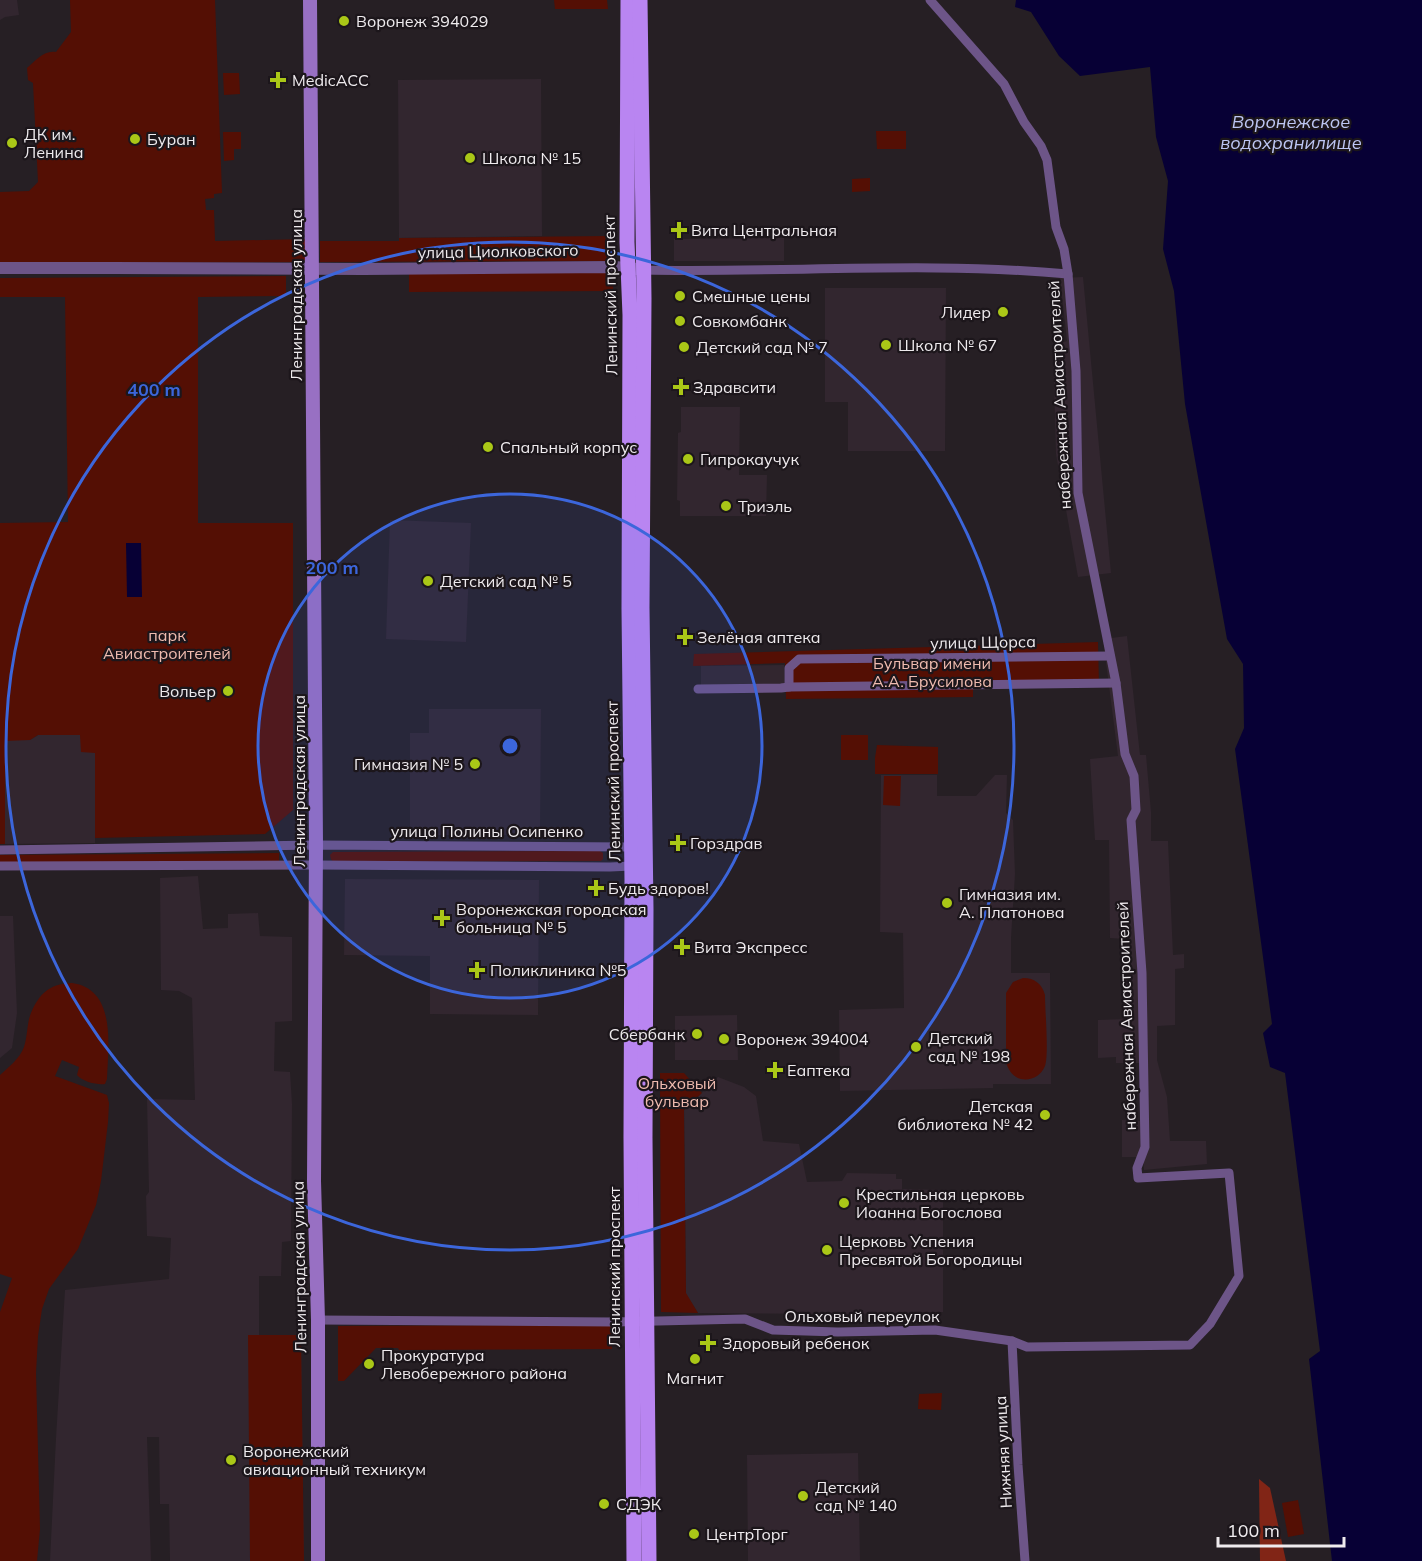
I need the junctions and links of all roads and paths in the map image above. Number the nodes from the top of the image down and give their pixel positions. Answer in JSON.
{"nodes":[{"id":1,"x":310,"y":0,"type":"edge"},
{"id":2,"x":628,"y":0,"type":"edge"},
{"id":3,"x":640,"y":0,"type":"edge"},
{"id":4,"x":930,"y":0,"type":"edge"},
{"id":5,"x":0,"y":268,"type":"edge"},
{"id":6,"x":312,"y":269,"type":"junction"},
{"id":7,"x":636,"y":269,"type":"junction"},
{"id":8,"x":1068,"y":274,"type":"junction"},
{"id":9,"x":1110,"y":656,"type":"junction"},
{"id":10,"x":1116,"y":683,"type":"junction"},
{"id":11,"x":789,"y":687,"type":"junction"},
{"id":12,"x":698,"y":689,"type":"dead end"},
{"id":13,"x":316,"y":845,"type":"junction"},
{"id":14,"x":632,"y":847,"type":"junction"},
{"id":15,"x":0,"y":850,"type":"edge"},
{"id":16,"x":645,"y":858,"type":"junction"},
{"id":17,"x":316,"y":865,"type":"junction"},
{"id":18,"x":0,"y":866,"type":"edge"},
{"id":19,"x":632,"y":866,"type":"junction"},
{"id":20,"x":318,"y":1320,"type":"junction"},
{"id":21,"x":640,"y":1321,"type":"junction"},
{"id":22,"x":1012,"y":1341,"type":"junction"},
{"id":23,"x":1190,"y":1345,"type":"joint"},
{"id":24,"x":318,"y":1561,"type":"edge"},
{"id":25,"x":634,"y":1561,"type":"edge"},
{"id":26,"x":649,"y":1561,"type":"edge"},
{"id":27,"x":1025,"y":1561,"type":"edge"}],
"edges":[{"from":1,"to":6,"type":"main road","name":"Ленинградская улица"},
{"from":2,"to":7,"type":"main road","name":"Ленинский проспект"},
{"from":3,"to":7,"type":"main road","name":"Ленинский проспект"},
{"from":4,"to":8,"type":"street","name":"набережная Авиастроителей"},
{"from":5,"to":6,"type":"street","name":"улица Циолковского"},
{"from":6,"to":7,"type":"street","name":"улица Циолковского"},
{"from":6,"to":13,"type":"main road","name":"Ленинградская улица"},
{"from":7,"to":8,"type":"street","name":"улица Циолковского"},
{"from":7,"to":14,"type":"main road","name":"Ленинский проспект"},
{"from":7,"to":16,"type":"main road","name":"Ленинский проспект"},
{"from":8,"to":9,"type":"street","name":"набережная Авиастроителей"},
{"from":9,"to":10,"type":"street","name":"набережная Авиастроителей"},
{"from":9,"to":11,"type":"street","name":"улица Щорса"},
{"from":10,"to":11,"type":"street"},
{"from":10,"to":23,"type":"street","name":"набережная Авиастроителей"},
{"from":11,"to":12,"type":"street"},
{"from":13,"to":14,"type":"street","name":"улица Полины Осипенко"},
{"from":13,"to":15,"type":"street","name":"улица Полины Осипенко"},
{"from":13,"to":17,"type":"main road","name":"Ленинградская улица"},
{"from":14,"to":16,"type":"street"},
{"from":14,"to":19,"type":"main road","name":"Ленинский проспект"},
{"from":16,"to":19,"type":"street"},
{"from":16,"to":21,"type":"main road","name":"Ленинский проспект"},
{"from":17,"to":18,"type":"street","name":"улица Полины Осипенко"},
{"from":17,"to":19,"type":"street","name":"улица Полины Осипенко"},
{"from":17,"to":20,"type":"main road","name":"Ленинградская улица"},
{"from":19,"to":21,"type":"main road","name":"Ленинский проспект"},
{"from":20,"to":21,"type":"street","name":"Ольховый переулок"},
{"from":20,"to":24,"type":"main road","name":"Ленинградская улица"},
{"from":21,"to":22,"type":"street","name":"Ольховый переулок"},
{"from":21,"to":25,"type":"main road","name":"Ленинский проспект"},
{"from":21,"to":26,"type":"main road","name":"Ленинский проспект"},
{"from":22,"to":23,"type":"street","name":"Ольховый переулок"},
{"from":22,"to":27,"type":"street","name":"Нижняя улица"}]}
